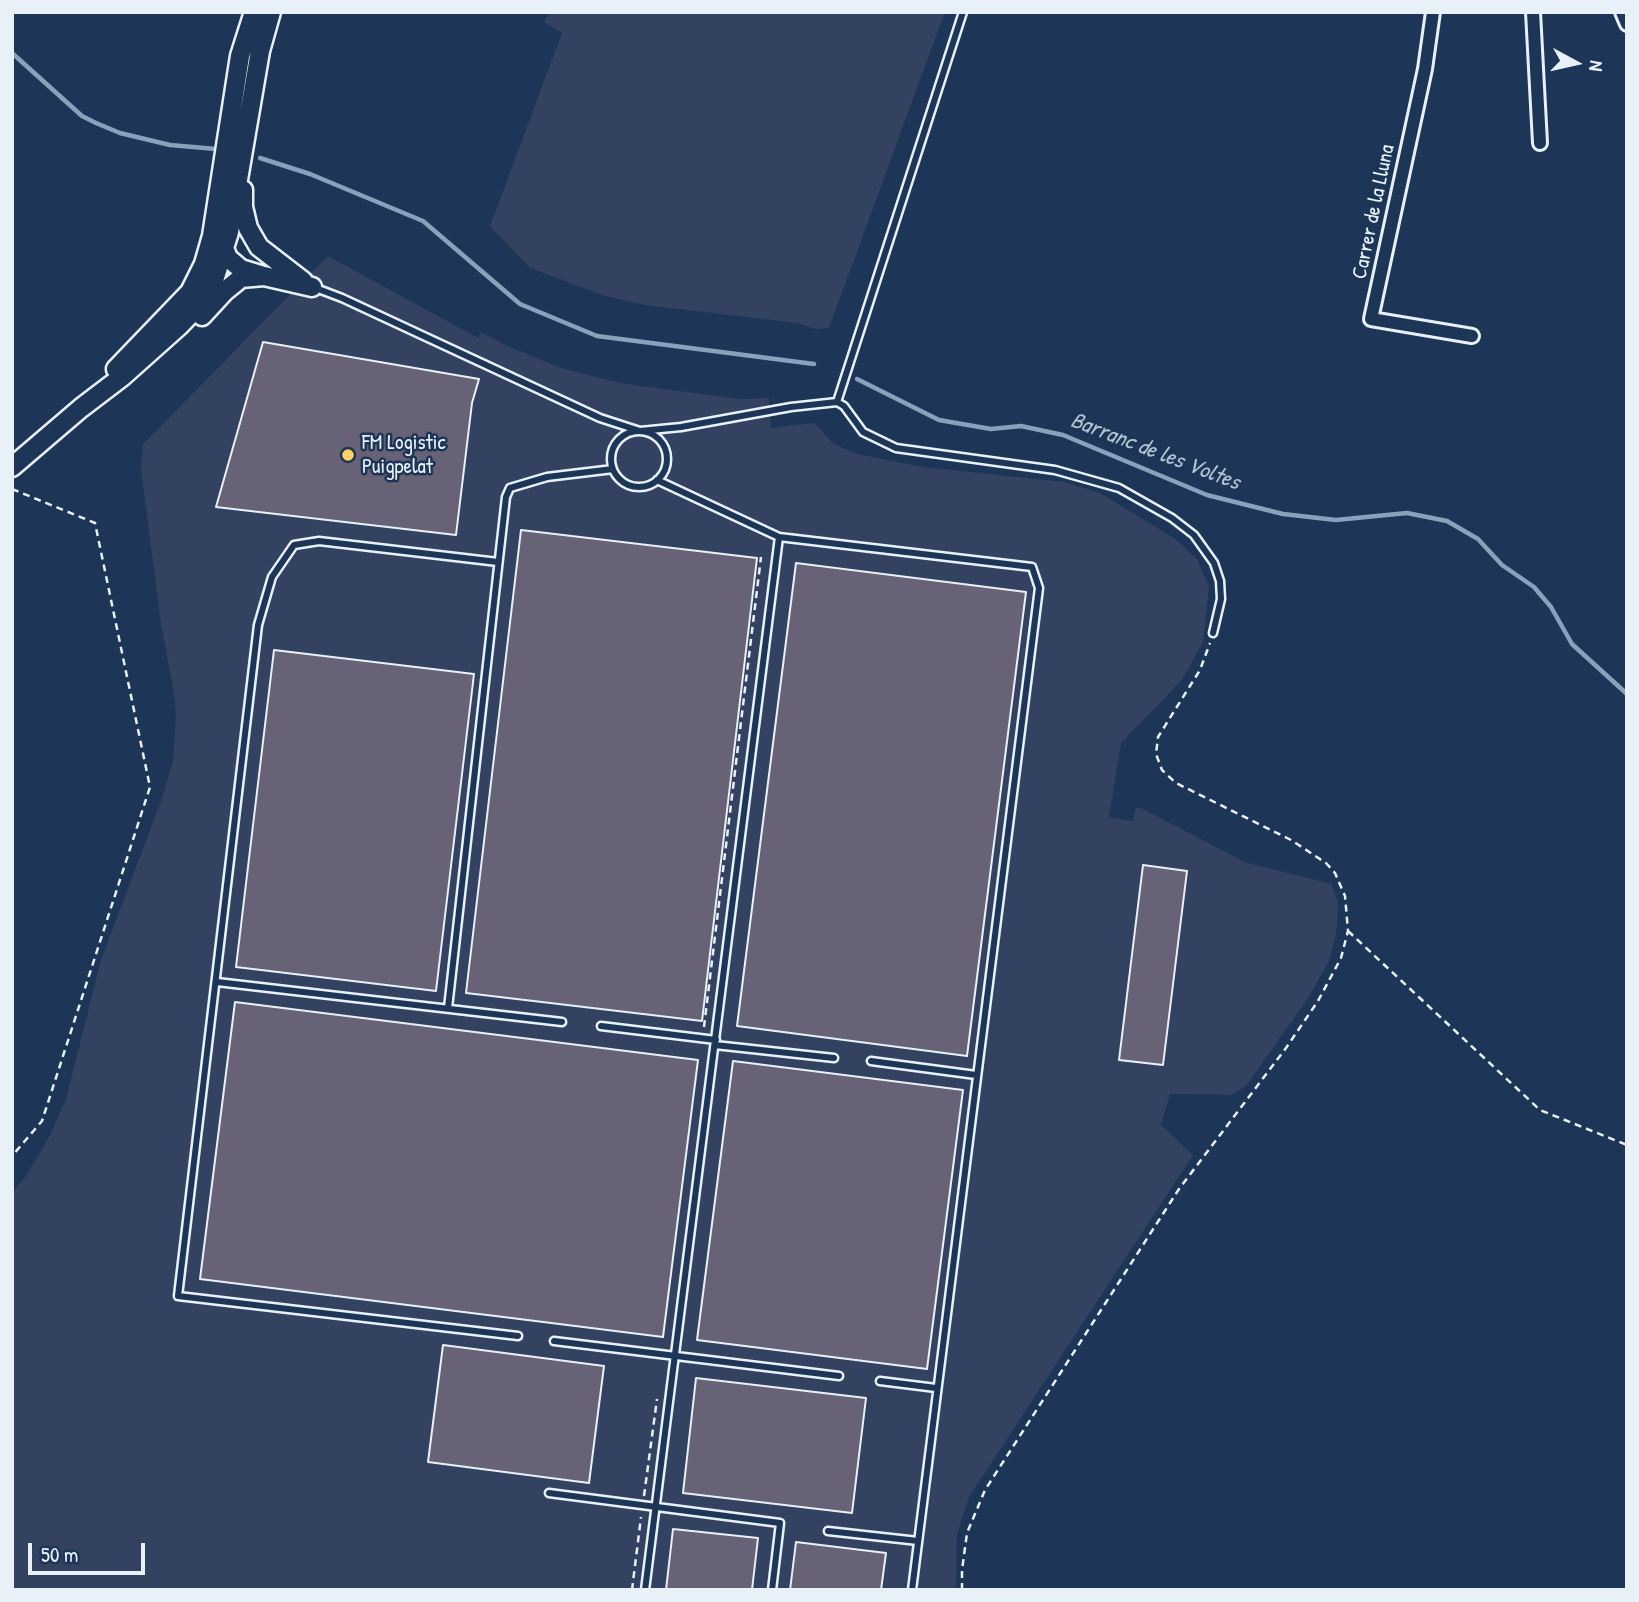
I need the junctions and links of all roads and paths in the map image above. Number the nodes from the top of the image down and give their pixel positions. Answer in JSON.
{"nodes":[{"id":1,"x":254,"y":12,"type":"edge"},
{"id":2,"x":271,"y":12,"type":"edge"},
{"id":3,"x":278,"y":12,"type":"edge"},
{"id":4,"x":963,"y":12,"type":"edge"},
{"id":5,"x":1433,"y":12,"type":"edge"},
{"id":6,"x":1533,"y":12,"type":"edge"},
{"id":7,"x":1622,"y":12,"type":"edge"},
{"id":8,"x":1627,"y":24,"type":"edge"},
{"id":9,"x":260,"y":51,"type":"junction"},
{"id":10,"x":237,"y":69,"type":"junction"},
{"id":11,"x":1540,"y":143,"type":"dead end"},
{"id":12,"x":242,"y":157,"type":"junction"},
{"id":13,"x":259,"y":247,"type":"junction"},
{"id":14,"x":224,"y":250,"type":"junction"},
{"id":15,"x":264,"y":276,"type":"junction"},
{"id":16,"x":312,"y":286,"type":"junction"},
{"id":17,"x":174,"y":309,"type":"junction"},
{"id":18,"x":1472,"y":336,"type":"dead end"},
{"id":19,"x":134,"y":366,"type":"junction"},
{"id":20,"x":836,"y":402,"type":"junction"},
{"id":21,"x":81,"y":408,"type":"junction"},
{"id":22,"x":640,"y":431,"type":"junction"},
{"id":23,"x":12,"y":467,"type":"edge"},
{"id":24,"x":613,"y":469,"type":"junction"},
{"id":25,"x":657,"y":480,"type":"junction"},
{"id":26,"x":12,"y":489,"type":"edge"},
{"id":27,"x":779,"y":537,"type":"junction"},
{"id":28,"x":761,"y":557,"type":"dead end"},
{"id":29,"x":498,"y":562,"type":"junction"},
{"id":30,"x":1213,"y":633,"type":"joint"},
{"id":31,"x":1348,"y":931,"type":"junction"},
{"id":32,"x":216,"y":982,"type":"junction"},
{"id":33,"x":448,"y":1008,"type":"junction"},
{"id":34,"x":562,"y":1022,"type":"dead end"},
{"id":35,"x":601,"y":1026,"type":"dead end"},
{"id":36,"x":703,"y":1038,"type":"junction"},
{"id":37,"x":715,"y":1043,"type":"junction"},
{"id":38,"x":834,"y":1058,"type":"dead end"},
{"id":39,"x":871,"y":1061,"type":"dead end"},
{"id":40,"x":976,"y":1075,"type":"junction"},
{"id":41,"x":1627,"y":1144,"type":"edge"},
{"id":42,"x":12,"y":1156,"type":"edge"},
{"id":43,"x":518,"y":1336,"type":"dead end"},
{"id":44,"x":554,"y":1341,"type":"dead end"},
{"id":45,"x":674,"y":1356,"type":"junction"},
{"id":46,"x":839,"y":1376,"type":"dead end"},
{"id":47,"x":880,"y":1381,"type":"dead end"},
{"id":48,"x":936,"y":1388,"type":"junction"},
{"id":49,"x":658,"y":1391,"type":"dead end"},
{"id":50,"x":548,"y":1493,"type":"dead end"},
{"id":51,"x":643,"y":1506,"type":"junction"},
{"id":52,"x":654,"y":1507,"type":"junction"},
{"id":53,"x":828,"y":1531,"type":"dead end"},
{"id":54,"x":918,"y":1541,"type":"junction"},
{"id":55,"x":632,"y":1590,"type":"edge"},
{"id":56,"x":645,"y":1590,"type":"edge"},
{"id":57,"x":772,"y":1590,"type":"edge"},
{"id":58,"x":912,"y":1590,"type":"edge"},
{"id":59,"x":962,"y":1590,"type":"edge"}],
"edges":[{"from":1,"to":10,"type":"street"},
{"from":2,"to":9,"type":"street"},
{"from":3,"to":9,"type":"street"},
{"from":4,"to":20,"type":"lane"},
{"from":5,"to":18,"type":"street","name":"Carrer de la Lluna"},
{"from":6,"to":11,"type":"street"},
{"from":7,"to":8,"type":"street"},
{"from":9,"to":12,"type":"street"},
{"from":10,"to":14,"type":"street"},
{"from":10,"to":17,"type":"street"},
{"from":12,"to":13,"type":"street"},
{"from":12,"to":14,"type":"street"},
{"from":13,"to":14,"type":"street"},
{"from":13,"to":16,"type":"street"},
{"from":14,"to":15,"type":"street"},
{"from":14,"to":17,"type":"street"},
{"from":14,"to":19,"type":"street"},
{"from":15,"to":16,"type":"street"},
{"from":15,"to":19,"type":"street"},
{"from":16,"to":22,"type":"lane"},
{"from":17,"to":21,"type":"street"},
{"from":19,"to":21,"type":"street"},
{"from":20,"to":22,"type":"lane"},
{"from":20,"to":30,"type":"lane"},
{"from":21,"to":23,"type":"street"},
{"from":22,"to":24,"type":"lane"},
{"from":22,"to":25,"type":"lane"},
{"from":24,"to":25,"type":"lane"},
{"from":24,"to":29,"type":"lane"},
{"from":25,"to":27,"type":"lane"},
{"from":26,"to":42,"type":"path"},
{"from":27,"to":37,"type":"lane"},
{"from":27,"to":40,"type":"lane"},
{"from":28,"to":36,"type":"path"},
{"from":29,"to":32,"type":"lane"},
{"from":29,"to":33,"type":"lane"},
{"from":30,"to":31,"type":"path"},
{"from":31,"to":41,"type":"path"},
{"from":31,"to":59,"type":"path"},
{"from":32,"to":33,"type":"lane"},
{"from":32,"to":43,"type":"lane"},
{"from":33,"to":34,"type":"lane"},
{"from":35,"to":36,"type":"lane"},
{"from":36,"to":37,"type":"lane"},
{"from":37,"to":38,"type":"lane"},
{"from":37,"to":45,"type":"lane"},
{"from":39,"to":40,"type":"lane"},
{"from":40,"to":48,"type":"lane"},
{"from":44,"to":45,"type":"lane"},
{"from":45,"to":46,"type":"lane"},
{"from":45,"to":52,"type":"lane"},
{"from":47,"to":48,"type":"lane"},
{"from":48,"to":54,"type":"lane"},
{"from":49,"to":51,"type":"path"},
{"from":50,"to":51,"type":"lane"},
{"from":51,"to":52,"type":"lane"},
{"from":51,"to":55,"type":"path"},
{"from":52,"to":56,"type":"lane"},
{"from":52,"to":57,"type":"lane"},
{"from":53,"to":54,"type":"lane"},
{"from":54,"to":58,"type":"lane"}]}
